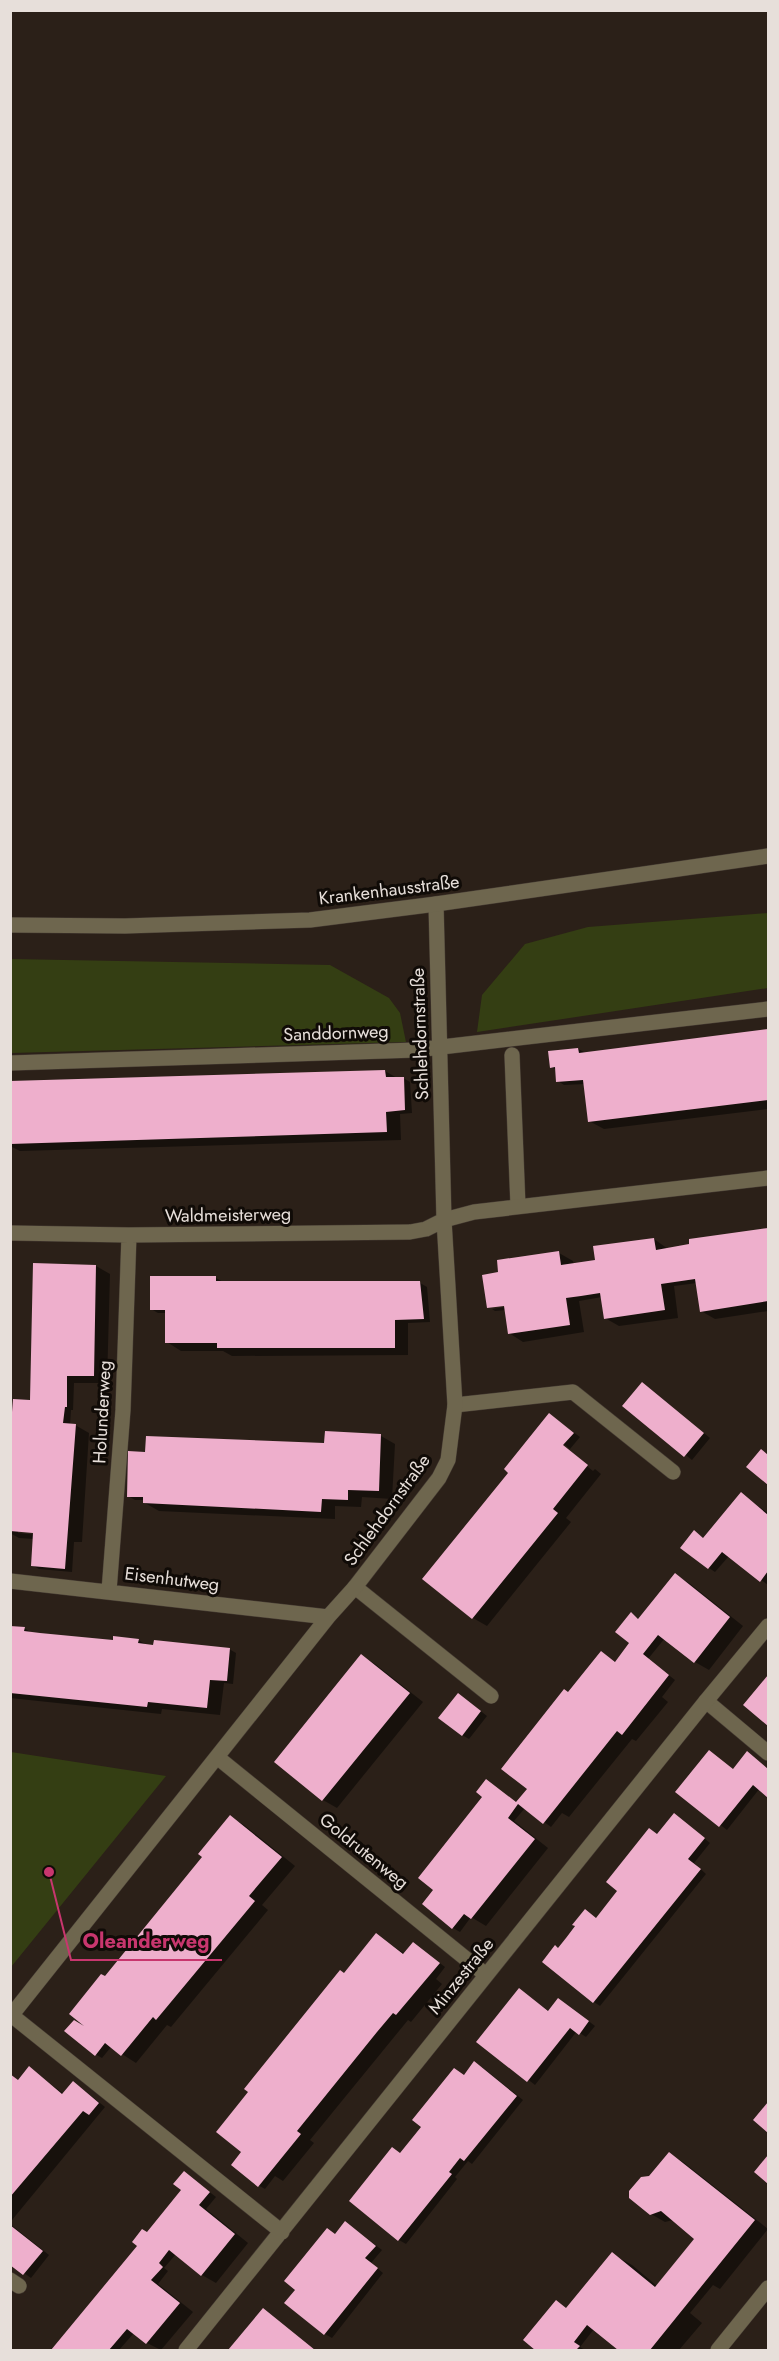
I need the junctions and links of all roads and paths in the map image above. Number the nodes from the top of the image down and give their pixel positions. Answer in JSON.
{"nodes":[{"id":1,"x":768,"y":856,"type":"edge"},
{"id":2,"x":436,"y":904,"type":"junction"},
{"id":3,"x":10,"y":925,"type":"edge"},
{"id":4,"x":768,"y":1009,"type":"edge"},
{"id":5,"x":440,"y":1048,"type":"junction"},
{"id":6,"x":512,"y":1054,"type":"dead end"},
{"id":7,"x":10,"y":1063,"type":"edge"},
{"id":8,"x":768,"y":1178,"type":"edge"},
{"id":9,"x":518,"y":1206,"type":"junction"},
{"id":10,"x":444,"y":1220,"type":"junction"},
{"id":11,"x":10,"y":1233,"type":"edge"},
{"id":12,"x":129,"y":1235,"type":"junction"},
{"id":13,"x":455,"y":1405,"type":"junction"},
{"id":14,"x":673,"y":1472,"type":"dead end"},
{"id":15,"x":10,"y":1581,"type":"edge"},
{"id":16,"x":355,"y":1587,"type":"junction"},
{"id":17,"x":109,"y":1591,"type":"junction"},
{"id":18,"x":328,"y":1617,"type":"junction"},
{"id":19,"x":768,"y":1626,"type":"edge"},
{"id":20,"x":491,"y":1696,"type":"dead end"},
{"id":21,"x":706,"y":1701,"type":"junction"},
{"id":22,"x":768,"y":1753,"type":"edge"},
{"id":23,"x":217,"y":1757,"type":"junction"},
{"id":24,"x":486,"y":1975,"type":"junction"},
{"id":25,"x":11,"y":2016,"type":"edge"},
{"id":26,"x":282,"y":2232,"type":"junction"},
{"id":27,"x":768,"y":2288,"type":"edge"},
{"id":28,"x":186,"y":2350,"type":"edge"},
{"id":29,"x":718,"y":2350,"type":"edge"}],
"edges":[{"from":1,"to":2,"type":"street","name":"Krankenhausstraße"},
{"from":2,"to":3,"type":"street","name":"Krankenhausstraße"},
{"from":2,"to":5,"type":"street","name":"Schlehdornstraße"},
{"from":4,"to":5,"type":"street","name":"Sanddornweg"},
{"from":5,"to":7,"type":"street","name":"Sanddornweg"},
{"from":5,"to":10,"type":"street","name":"Schlehdornstraße"},
{"from":6,"to":9,"type":"street"},
{"from":8,"to":9,"type":"street"},
{"from":9,"to":10,"type":"street"},
{"from":10,"to":12,"type":"street","name":"Waldmeisterweg"},
{"from":10,"to":13,"type":"street","name":"Schlehdornstraße"},
{"from":11,"to":12,"type":"street","name":"Waldmeisterweg"},
{"from":12,"to":17,"type":"street","name":"Holunderweg"},
{"from":13,"to":14,"type":"street"},
{"from":13,"to":16,"type":"street","name":"Schlehdornstraße"},
{"from":15,"to":17,"type":"street","name":"Eisenhutweg"},
{"from":16,"to":18,"type":"street","name":"Schlehdornstraße"},
{"from":16,"to":20,"type":"street"},
{"from":17,"to":18,"type":"street","name":"Eisenhutweg"},
{"from":18,"to":23,"type":"street","name":"Schlehdornstraße"},
{"from":19,"to":21,"type":"street","name":"Minzestraße"},
{"from":21,"to":22,"type":"street"},
{"from":21,"to":24,"type":"street","name":"Minzestraße"},
{"from":23,"to":24,"type":"street","name":"Goldrutenweg"},
{"from":23,"to":25,"type":"street","name":"Schlehdornstraße"},
{"from":24,"to":26,"type":"street","name":"Minzestraße"},
{"from":25,"to":26,"type":"street"},
{"from":26,"to":28,"type":"street","name":"Minzestraße"},
{"from":27,"to":29,"type":"street"}]}
